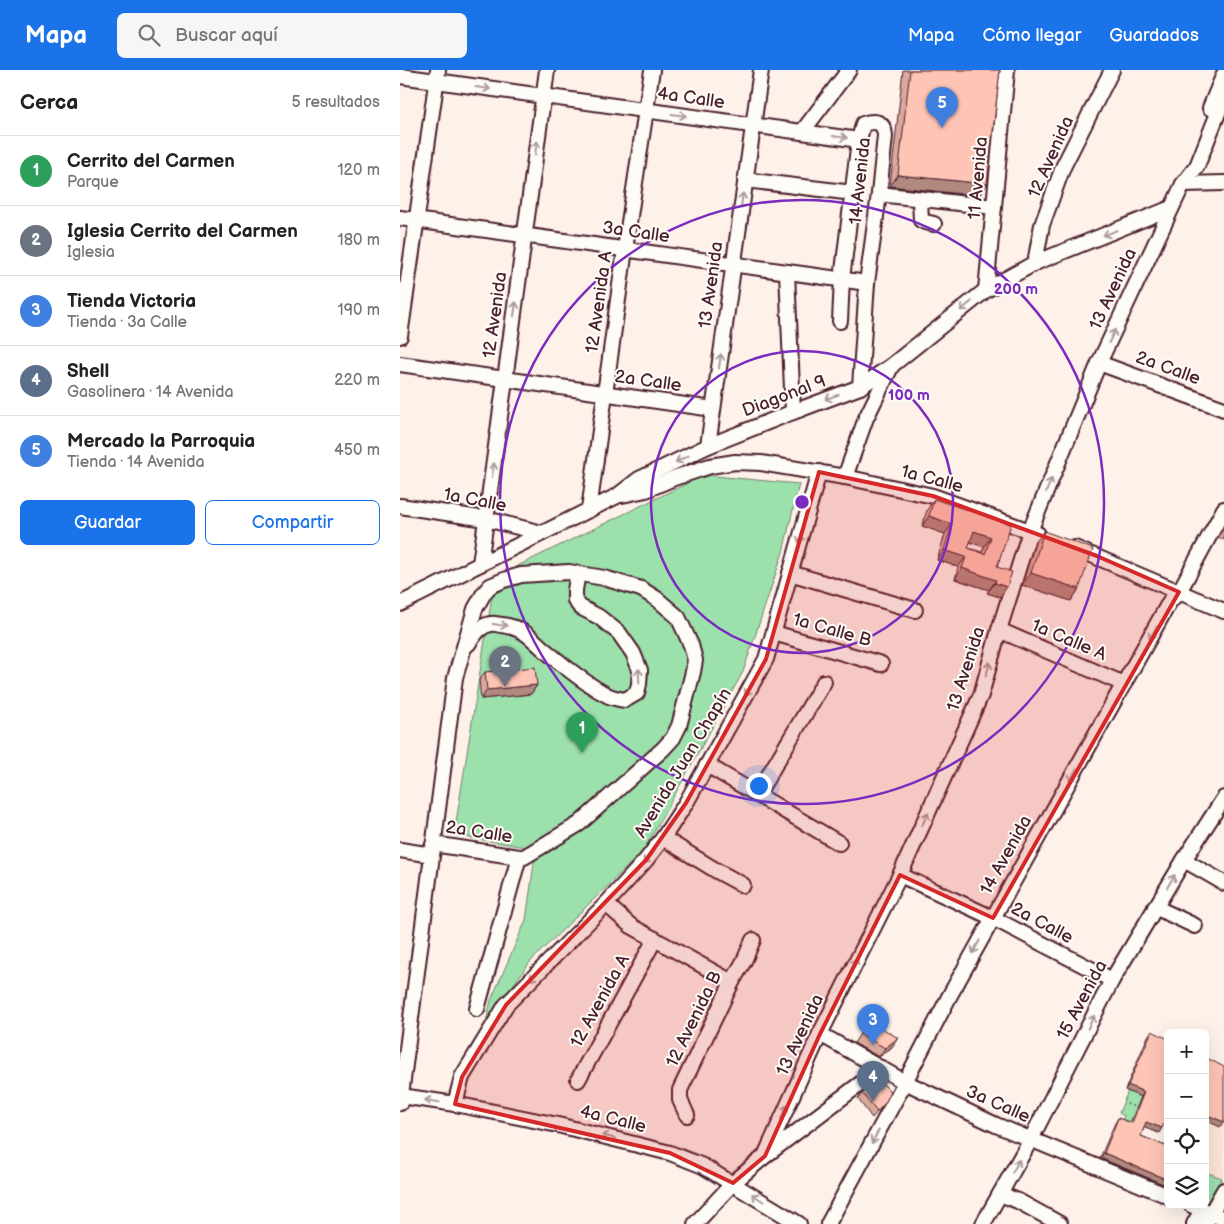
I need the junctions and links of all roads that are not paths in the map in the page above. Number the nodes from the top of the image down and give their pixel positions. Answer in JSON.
{"nodes":[{"id":1,"x":547,"y":70,"type":"edge"},
{"id":2,"x":652,"y":70,"type":"edge"},
{"id":3,"x":761,"y":70,"type":"edge"},
{"id":4,"x":849,"y":70,"type":"edge"},
{"id":5,"x":1008,"y":70,"type":"edge"},
{"id":6,"x":1112,"y":70,"type":"edge"},
{"id":7,"x":1224,"y":74,"type":"edge"},
{"id":8,"x":400,"y":76,"type":"edge"},
{"id":9,"x":437,"y":76,"type":"edge"},
{"id":10,"x":543,"y":96,"type":"junction"},
{"id":11,"x":1224,"y":98,"type":"edge"},
{"id":12,"x":646,"y":110,"type":"junction"},
{"id":13,"x":753,"y":125,"type":"junction"},
{"id":14,"x":802,"y":132,"type":"junction"},
{"id":15,"x":859,"y":140,"type":"junction"},
{"id":16,"x":745,"y":180,"type":"junction"},
{"id":17,"x":1224,"y":183,"type":"edge"},
{"id":18,"x":1183,"y":184,"type":"junction"},
{"id":19,"x":853,"y":193,"type":"junction"},
{"id":20,"x":879,"y":194,"type":"junction"},
{"id":21,"x":920,"y":199,"type":"junction"},
{"id":22,"x":994,"y":207,"type":"junction"},
{"id":23,"x":1171,"y":208,"type":"junction"},
{"id":24,"x":400,"y":218,"type":"edge"},
{"id":25,"x":416,"y":221,"type":"junction"},
{"id":26,"x":934,"y":224,"type":"dead end"},
{"id":27,"x":1130,"y":225,"type":"junction"},
{"id":28,"x":524,"y":236,"type":"junction"},
{"id":29,"x":1157,"y":239,"type":"junction"},
{"id":30,"x":625,"y":249,"type":"junction"},
{"id":31,"x":1035,"y":263,"type":"junction"},
{"id":32,"x":733,"y":264,"type":"junction"},
{"id":33,"x":787,"y":272,"type":"junction"},
{"id":34,"x":842,"y":280,"type":"junction"},
{"id":35,"x":867,"y":283,"type":"junction"},
{"id":36,"x":986,"y":290,"type":"junction"},
{"id":37,"x":840,"y":321,"type":"dead end"},
{"id":38,"x":400,"y":336,"type":"edge"},
{"id":39,"x":1099,"y":363,"type":"junction"},
{"id":40,"x":400,"y":364,"type":"edge"},
{"id":41,"x":891,"y":366,"type":"junction"},
{"id":42,"x":505,"y":379,"type":"junction"},
{"id":43,"x":860,"y":387,"type":"junction"},
{"id":44,"x":605,"y":394,"type":"junction"},
{"id":45,"x":713,"y":409,"type":"junction"},
{"id":46,"x":1224,"y":409,"type":"edge"},
{"id":47,"x":793,"y":412,"type":"junction"},
{"id":48,"x":708,"y":446,"type":"junction"},
{"id":49,"x":818,"y":472,"type":"junction"},
{"id":50,"x":845,"y":477,"type":"junction"},
{"id":51,"x":616,"y":496,"type":"junction"},
{"id":52,"x":400,"y":506,"type":"edge"},
{"id":53,"x":1224,"y":509,"type":"edge"},
{"id":54,"x":589,"y":510,"type":"junction"},
{"id":55,"x":486,"y":519,"type":"junction"},
{"id":56,"x":1030,"y":531,"type":"junction"},
{"id":57,"x":542,"y":533,"type":"junction"},
{"id":58,"x":1047,"y":537,"type":"edge"},
{"id":59,"x":1064,"y":544,"type":"edge"},
{"id":60,"x":480,"y":564,"type":"junction"},
{"id":61,"x":578,"y":573,"type":"junction"},
{"id":62,"x":790,"y":573,"type":"junction"},
{"id":63,"x":1179,"y":592,"type":"junction"},
{"id":64,"x":400,"y":604,"type":"edge"},
{"id":65,"x":915,"y":610,"type":"dead end"},
{"id":66,"x":1224,"y":611,"type":"edge"},
{"id":67,"x":999,"y":630,"type":"junction"},
{"id":68,"x":774,"y":633,"type":"junction"},
{"id":69,"x":464,"y":650,"type":"junction"},
{"id":70,"x":881,"y":664,"type":"dead end"},
{"id":71,"x":824,"y":682,"type":"dead end"},
{"id":72,"x":1124,"y":684,"type":"junction"},
{"id":73,"x":707,"y":765,"type":"junction"},
{"id":74,"x":757,"y":795,"type":"junction"},
{"id":75,"x":1224,"y":798,"type":"edge"},
{"id":76,"x":664,"y":838,"type":"junction"},
{"id":77,"x":839,"y":843,"type":"dead end"},
{"id":78,"x":400,"y":850,"type":"edge"},
{"id":79,"x":433,"y":850,"type":"junction"},
{"id":80,"x":519,"y":858,"type":"junction"},
{"id":81,"x":1184,"y":860,"type":"junction"},
{"id":82,"x":900,"y":874,"type":"junction"},
{"id":83,"x":1224,"y":883,"type":"edge"},
{"id":84,"x":743,"y":885,"type":"dead end"},
{"id":85,"x":606,"y":904,"type":"junction"},
{"id":86,"x":1155,"y":907,"type":"junction"},
{"id":87,"x":993,"y":918,"type":"junction"},
{"id":88,"x":1195,"y":926,"type":"dead end"},
{"id":89,"x":656,"y":940,"type":"junction"},
{"id":90,"x":752,"y":940,"type":"dead end"},
{"id":91,"x":1112,"y":980,"type":"junction"},
{"id":92,"x":732,"y":982,"type":"junction"},
{"id":93,"x":478,"y":1009,"type":"dead end"},
{"id":94,"x":405,"y":1025,"type":"edge"},
{"id":95,"x":820,"y":1034,"type":"junction"},
{"id":96,"x":881,"y":1068,"type":"junction"},
{"id":97,"x":578,"y":1080,"type":"dead end"},
{"id":98,"x":906,"y":1082,"type":"junction"},
{"id":99,"x":400,"y":1099,"type":"edge"},
{"id":100,"x":455,"y":1104,"type":"junction"},
{"id":101,"x":687,"y":1115,"type":"dead end"},
{"id":102,"x":1031,"y":1139,"type":"junction"},
{"id":103,"x":765,"y":1156,"type":"junction"},
{"id":104,"x":733,"y":1183,"type":"junction"},
{"id":105,"x":1224,"y":1190,"type":"edge"},
{"id":106,"x":1000,"y":1194,"type":"junction"},
{"id":107,"x":1164,"y":1194,"type":"edge"},
{"id":108,"x":1207,"y":1214,"type":"edge"},
{"id":109,"x":695,"y":1224,"type":"edge"},
{"id":110,"x":799,"y":1224,"type":"edge"},
{"id":111,"x":828,"y":1224,"type":"edge"},
{"id":112,"x":983,"y":1224,"type":"edge"},
{"id":113,"x":1060,"y":1224,"type":"edge"},
{"id":114,"x":1194,"y":1224,"type":"edge"}],
"edges":[{"from":1,"to":10,"type":"street","name":"12 Avenida"},
{"from":2,"to":12,"type":"street","name":"12 Avenida A"},
{"from":3,"to":13,"type":"street","name":"13 Avenida"},
{"from":4,"to":14,"type":"street"},
{"from":5,"to":22,"type":"street","name":"11 Avenida"},
{"from":6,"to":31,"type":"street","name":"12 Avenida"},
{"from":7,"to":18,"type":"street","name":"13 Avenida"},
{"from":8,"to":9,"type":"street","name":"4a Calle"},
{"from":9,"to":10,"type":"street","name":"4a Calle","one_way":true},
{"from":9,"to":25,"type":"street"},
{"from":10,"to":12,"type":"street","name":"4a Calle"},
{"from":28,"to":10,"type":"street","name":"12 Avenida","one_way":true},
{"from":11,"to":18,"type":"street","name":"13 Avenida"},
{"from":12,"to":13,"type":"street","name":"4a Calle","one_way":true},
{"from":12,"to":30,"type":"street","name":"12 Avenida A"},
{"from":13,"to":14,"type":"street","name":"4a Calle"},
{"from":13,"to":16,"type":"street","name":"13 Avenida"},
{"from":14,"to":15,"type":"street","name":"4a Calle","one_way":true},
{"from":15,"to":19,"type":"street","name":"14 Avenida"},
{"from":15,"to":20,"type":"street","name":"14 Avenida"},
{"from":16,"to":19,"type":"street"},
{"from":32,"to":16,"type":"street","name":"13 Avenida","one_way":true},
{"from":17,"to":18,"type":"street"},
{"from":18,"to":23,"type":"street","name":"13 Avenida"},
{"from":19,"to":34,"type":"street","name":"14 Avenida"},
{"from":20,"to":21,"type":"street"},
{"from":20,"to":35,"type":"street","name":"14 Avenida"},
{"from":21,"to":22,"type":"street"},
{"from":21,"to":26,"type":"street"},
{"from":22,"to":36,"type":"street","name":"11 Avenida"},
{"from":23,"to":27,"type":"street","name":"Diagonal 9"},
{"from":23,"to":29,"type":"street","name":"13 Avenida"},
{"from":24,"to":25,"type":"street","name":"3a Calle"},
{"from":25,"to":28,"type":"street","name":"3a Calle"},
{"from":25,"to":38,"type":"street"},
{"from":27,"to":29,"type":"street"},
{"from":27,"to":31,"type":"street","name":"Diagonal 9","one_way":true},
{"from":28,"to":30,"type":"street","name":"3a Calle"},
{"from":42,"to":28,"type":"street","name":"12 Avenida","one_way":true},
{"from":39,"to":29,"type":"street","name":"13 Avenida","one_way":true},
{"from":30,"to":32,"type":"street","name":"3a Calle"},
{"from":30,"to":44,"type":"street","name":"12 Avenida A"},
{"from":31,"to":36,"type":"street","name":"Diagonal 9"},
{"from":32,"to":33,"type":"street","name":"3a Calle"},
{"from":45,"to":32,"type":"street","name":"13 Avenida","one_way":true},
{"from":33,"to":34,"type":"street","name":"3a Calle"},
{"from":33,"to":47,"type":"street"},
{"from":34,"to":35,"type":"street","name":"3a Calle"},
{"from":34,"to":37,"type":"street","name":"14 Avenida"},
{"from":35,"to":43,"type":"street","name":"14 Avenida"},
{"from":36,"to":41,"type":"street","name":"Diagonal 9","one_way":true},
{"from":39,"to":46,"type":"street","name":"2a Calle"},
{"from":56,"to":39,"type":"street","name":"13 Avenida","one_way":true},
{"from":40,"to":42,"type":"street","name":"2a Calle"},
{"from":41,"to":43,"type":"street","name":"Diagonal 9"},
{"from":41,"to":50,"type":"street"},
{"from":42,"to":44,"type":"street","name":"2a Calle"},
{"from":55,"to":42,"type":"street","name":"12 Avenida","one_way":true},
{"from":43,"to":47,"type":"street","name":"Diagonal 9","one_way":true},
{"from":44,"to":45,"type":"street","name":"2a Calle"},
{"from":44,"to":54,"type":"street","name":"12 Avenida A"},
{"from":45,"to":48,"type":"street","name":"13 Avenida"},
{"from":47,"to":48,"type":"street","name":"Diagonal 9"},
{"from":48,"to":51,"type":"street","name":"Diagonal 9","one_way":true},
{"from":49,"to":50,"type":"street","name":"1a Calle"},
{"from":49,"to":51,"type":"street","name":"1a Calle"},
{"from":49,"to":62,"type":"street","name":"Avenida Juan Chapín","one_way":true},
{"from":50,"to":56,"type":"street","name":"1a Calle"},
{"from":51,"to":54,"type":"street","name":"Diagonal 9"},
{"from":52,"to":55,"type":"street","name":"1a Calle"},
{"from":53,"to":63,"type":"street","name":"14 Avenida"},
{"from":54,"to":57,"type":"street","name":"Diagonal 9"},
{"from":55,"to":57,"type":"street","name":"1a Calle"},
{"from":55,"to":60,"type":"street","name":"12 Avenida"},
{"from":56,"to":58,"type":"street","name":"1a Calle"},
{"from":56,"to":67,"type":"street","name":"13 Avenida"},
{"from":57,"to":60,"type":"street","name":"Diagonal 9"},
{"from":59,"to":63,"type":"street"},
{"from":60,"to":64,"type":"street","name":"Diagonal 9"},
{"from":61,"to":69,"type":"street"},
{"from":69,"to":61,"type":"street","one_way":true},
{"from":61,"to":80,"type":"street"},
{"from":62,"to":65,"type":"street"},
{"from":62,"to":68,"type":"street","name":"Avenida Juan Chapín"},
{"from":63,"to":66,"type":"street"},
{"from":63,"to":72,"type":"street","name":"14 Avenida","one_way":true},
{"from":67,"to":72,"type":"street","name":"1a Calle A"},
{"from":82,"to":67,"type":"street","name":"13 Avenida","one_way":true},
{"from":68,"to":70,"type":"street","name":"1a Calle B"},
{"from":68,"to":73,"type":"street","name":"Avenida Juan Chapín","one_way":true},
{"from":69,"to":79,"type":"street"},
{"from":71,"to":74,"type":"street"},
{"from":72,"to":87,"type":"street","name":"14 Avenida","one_way":true},
{"from":73,"to":74,"type":"street"},
{"from":73,"to":76,"type":"street","name":"Avenida Juan Chapín"},
{"from":74,"to":77,"type":"street"},
{"from":75,"to":81,"type":"street","name":"15 Avenida"},
{"from":76,"to":84,"type":"street"},
{"from":76,"to":85,"type":"street","name":"Avenida Juan Chapín","one_way":true},
{"from":78,"to":79,"type":"street","name":"2a Calle"},
{"from":79,"to":80,"type":"street","name":"2a Calle"},
{"from":79,"to":94,"type":"street"},
{"from":80,"to":93,"type":"street"},
{"from":81,"to":83,"type":"street"},
{"from":86,"to":81,"type":"street","name":"15 Avenida","one_way":true},
{"from":82,"to":87,"type":"street","name":"2a Calle"},
{"from":95,"to":82,"type":"street","name":"13 Avenida","one_way":true},
{"from":85,"to":89,"type":"street"},
{"from":85,"to":100,"type":"street","name":"Avenida Juan Chapín","one_way":true},
{"from":86,"to":88,"type":"street"},
{"from":86,"to":91,"type":"street","name":"15 Avenida"},
{"from":87,"to":91,"type":"street","name":"2a Calle"},
{"from":87,"to":98,"type":"street","name":"14 Avenida","one_way":true},
{"from":89,"to":92,"type":"street"},
{"from":89,"to":97,"type":"street","name":"12 Avenida A"},
{"from":90,"to":92,"type":"street","name":"12 Avenida B"},
{"from":102,"to":91,"type":"street","name":"15 Avenida","one_way":true},
{"from":92,"to":101,"type":"street","name":"12 Avenida B"},
{"from":94,"to":99,"type":"street"},
{"from":95,"to":96,"type":"street","name":"3a Calle"},
{"from":103,"to":95,"type":"street","name":"13 Avenida","one_way":true},
{"from":96,"to":98,"type":"street","name":"3a Calle"},
{"from":96,"to":103,"type":"street"},
{"from":98,"to":102,"type":"street","name":"3a Calle"},
{"from":98,"to":111,"type":"street","name":"14 Avenida","one_way":true},
{"from":100,"to":99,"type":"street","name":"4a Calle","one_way":true},
{"from":104,"to":100,"type":"street","name":"4a Calle","one_way":true},
{"from":106,"to":102,"type":"street","name":"15 Avenida","one_way":true},
{"from":102,"to":107,"type":"street","name":"3a Calle"},
{"from":103,"to":104,"type":"street"},
{"from":104,"to":109,"type":"street"},
{"from":110,"to":104,"type":"street","name":"4a Calle","one_way":true},
{"from":105,"to":108,"type":"street"},
{"from":106,"to":112,"type":"street","name":"15 Avenida"},
{"from":106,"to":113,"type":"street"},
{"from":108,"to":114,"type":"street"}]}
